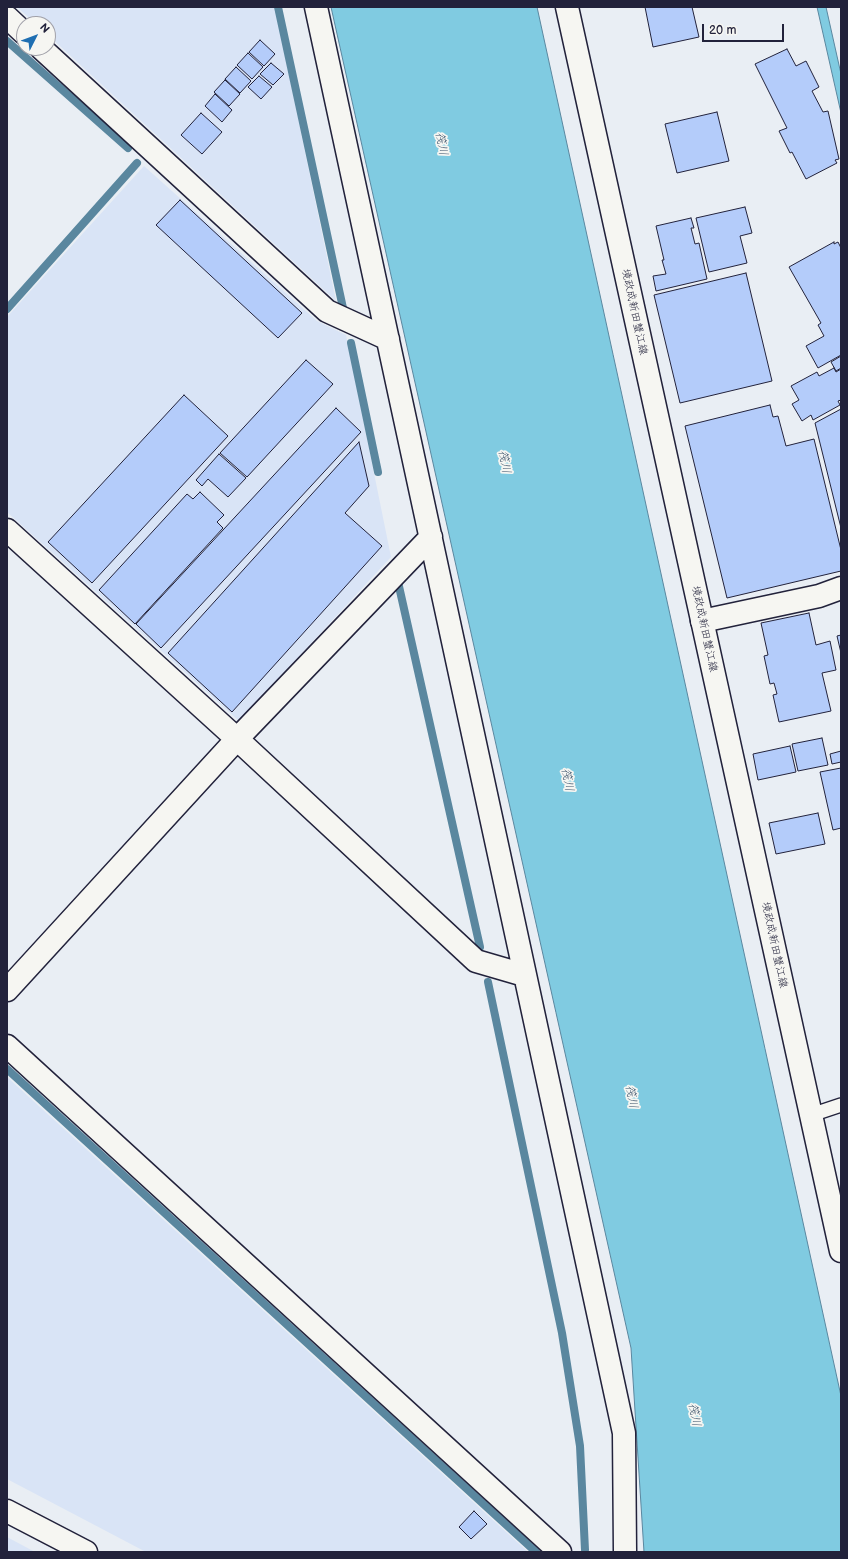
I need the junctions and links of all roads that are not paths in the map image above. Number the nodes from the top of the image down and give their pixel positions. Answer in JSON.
{"nodes":[{"id":1,"x":316,"y":7,"type":"edge"},
{"id":2,"x":567,"y":7,"type":"edge"},
{"id":3,"x":7,"y":17,"type":"edge"},
{"id":4,"x":16,"y":25,"type":"edge"},
{"id":5,"x":49,"y":56,"type":"edge"},
{"id":6,"x":388,"y":338,"type":"junction"},
{"id":7,"x":7,"y":530,"type":"edge"},
{"id":8,"x":431,"y":537,"type":"junction"},
{"id":9,"x":841,"y":588,"type":"edge"},
{"id":10,"x":702,"y":621,"type":"junction"},
{"id":11,"x":237,"y":739,"type":"junction"},
{"id":12,"x":524,"y":975,"type":"junction"},
{"id":13,"x":7,"y":990,"type":"edge"},
{"id":14,"x":7,"y":1046,"type":"edge"},
{"id":15,"x":841,"y":1104,"type":"edge"},
{"id":16,"x":811,"y":1115,"type":"junction"},
{"id":17,"x":841,"y":1251,"type":"edge"},
{"id":18,"x":7,"y":1511,"type":"edge"},
{"id":19,"x":86,"y":1552,"type":"edge"},
{"id":20,"x":560,"y":1552,"type":"edge"},
{"id":21,"x":625,"y":1552,"type":"edge"}],
"edges":[{"from":1,"to":6,"type":"street"},
{"from":2,"to":10,"type":"street","name":"境政成新田蟹江線"},
{"from":3,"to":4,"type":"street"},
{"from":5,"to":6,"type":"street"},
{"from":6,"to":8,"type":"street"},
{"from":7,"to":11,"type":"street"},
{"from":8,"to":11,"type":"street"},
{"from":8,"to":12,"type":"street"},
{"from":9,"to":10,"type":"street"},
{"from":10,"to":16,"type":"street","name":"境政成新田蟹江線"},
{"from":11,"to":12,"type":"street"},
{"from":11,"to":13,"type":"street"},
{"from":12,"to":21,"type":"street"},
{"from":14,"to":20,"type":"street"},
{"from":15,"to":16,"type":"lane"},
{"from":16,"to":17,"type":"street","name":"境政成新田蟹江線"},
{"from":18,"to":19,"type":"street"}]}
